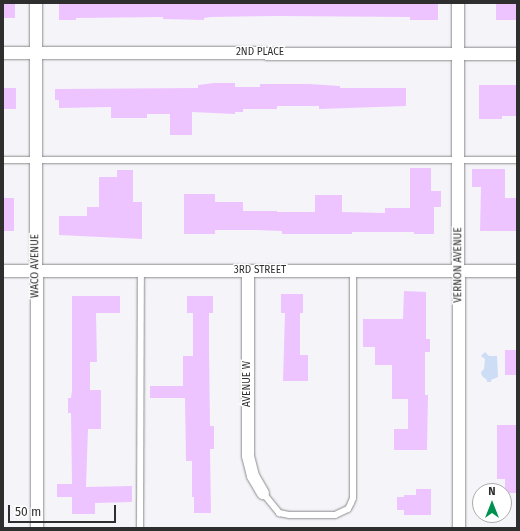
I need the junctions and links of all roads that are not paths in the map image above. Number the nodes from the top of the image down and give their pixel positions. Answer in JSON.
{"nodes":[{"id":1,"x":36,"y":3,"type":"edge"},
{"id":2,"x":458,"y":3,"type":"edge"},
{"id":3,"x":3,"y":53,"type":"edge"},
{"id":4,"x":36,"y":53,"type":"junction"},
{"id":5,"x":458,"y":54,"type":"junction"},
{"id":6,"x":517,"y":54,"type":"edge"},
{"id":7,"x":3,"y":160,"type":"edge"},
{"id":8,"x":36,"y":160,"type":"junction"},
{"id":9,"x":459,"y":160,"type":"junction"},
{"id":10,"x":517,"y":160,"type":"edge"},
{"id":11,"x":3,"y":271,"type":"edge"},
{"id":12,"x":36,"y":271,"type":"junction"},
{"id":13,"x":141,"y":271,"type":"junction"},
{"id":14,"x":248,"y":271,"type":"junction"},
{"id":15,"x":353,"y":271,"type":"junction"},
{"id":16,"x":459,"y":271,"type":"junction"},
{"id":17,"x":517,"y":271,"type":"edge"},
{"id":18,"x":263,"y":493,"type":"joint"},
{"id":19,"x":37,"y":528,"type":"edge"},
{"id":20,"x":140,"y":528,"type":"edge"},
{"id":21,"x":459,"y":528,"type":"edge"}],
"edges":[{"from":1,"to":4,"type":"street","name":"WACO AVENUE"},
{"from":2,"to":5,"type":"street","name":"VERNON AVENUE"},
{"from":3,"to":4,"type":"street","name":"2ND PLACE"},
{"from":4,"to":5,"type":"street","name":"2ND PLACE"},
{"from":4,"to":8,"type":"street","name":"WACO AVENUE"},
{"from":5,"to":6,"type":"street","name":"2ND PLACE"},
{"from":5,"to":9,"type":"street","name":"VERNON AVENUE"},
{"from":7,"to":8,"type":"lane"},
{"from":8,"to":9,"type":"lane"},
{"from":8,"to":12,"type":"street","name":"WACO AVENUE"},
{"from":9,"to":10,"type":"lane"},
{"from":9,"to":16,"type":"street","name":"VERNON AVENUE"},
{"from":11,"to":12,"type":"street","name":"3RD STREET"},
{"from":12,"to":13,"type":"street","name":"3RD STREET"},
{"from":12,"to":19,"type":"street","name":"WACO AVENUE"},
{"from":13,"to":14,"type":"street","name":"3RD STREET"},
{"from":13,"to":20,"type":"lane"},
{"from":14,"to":15,"type":"street","name":"3RD STREET"},
{"from":14,"to":18,"type":"street","name":"AVENUE W"},
{"from":15,"to":16,"type":"street","name":"3RD STREET"},
{"from":15,"to":18,"type":"lane"},
{"from":16,"to":17,"type":"street","name":"3RD STREET"},
{"from":16,"to":21,"type":"street","name":"VERNON AVENUE"}]}
